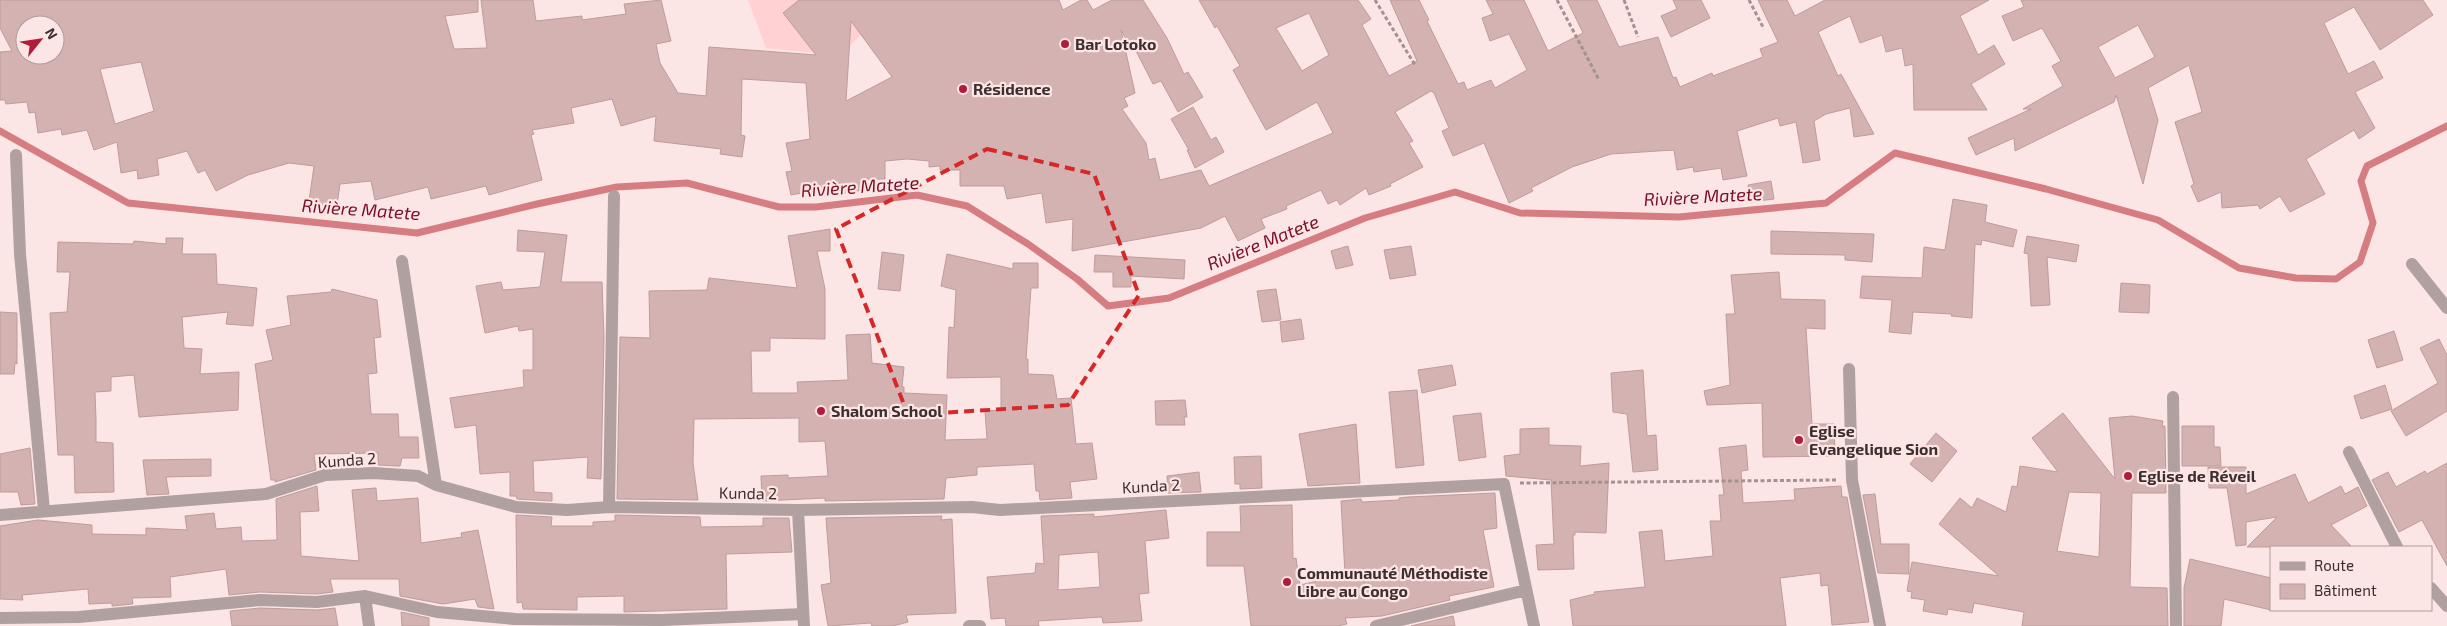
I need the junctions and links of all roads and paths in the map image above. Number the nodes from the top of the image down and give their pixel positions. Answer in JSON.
{"nodes":[{"id":1,"x":1375,"y":0,"type":"edge"},
{"id":2,"x":1556,"y":0,"type":"edge"},
{"id":3,"x":1624,"y":0,"type":"edge"},
{"id":4,"x":1749,"y":0,"type":"edge"},
{"id":5,"x":1764,"y":29,"type":"dead end"},
{"id":6,"x":1638,"y":37,"type":"dead end"},
{"id":7,"x":1415,"y":64,"type":"dead end"},
{"id":8,"x":1599,"y":80,"type":"dead end"},
{"id":9,"x":16,"y":155,"type":"dead end"},
{"id":10,"x":614,"y":196,"type":"dead end"},
{"id":11,"x":402,"y":261,"type":"dead end"},
{"id":12,"x":2412,"y":264,"type":"dead end"},
{"id":13,"x":2447,"y":308,"type":"edge"},
{"id":14,"x":1849,"y":368,"type":"dead end"},
{"id":15,"x":2173,"y":397,"type":"dead end"},
{"id":16,"x":2349,"y":452,"type":"dead end"},
{"id":17,"x":1852,"y":480,"type":"junction"},
{"id":18,"x":1504,"y":484,"type":"junction"},
{"id":19,"x":436,"y":485,"type":"junction"},
{"id":20,"x":610,"y":507,"type":"junction"},
{"id":21,"x":44,"y":510,"type":"junction"},
{"id":22,"x":798,"y":510,"type":"junction"},
{"id":23,"x":0,"y":515,"type":"edge"},
{"id":24,"x":2396,"y":546,"type":"edge"},
{"id":25,"x":2432,"y":589,"type":"edge"},
{"id":26,"x":1526,"y":590,"type":"junction"},
{"id":27,"x":365,"y":596,"type":"junction"},
{"id":28,"x":2447,"y":606,"type":"edge"},
{"id":29,"x":0,"y":618,"type":"edge"},
{"id":30,"x":803,"y":620,"type":"edge"},
{"id":31,"x":516,"y":623,"type":"edge"},
{"id":32,"x":369,"y":626,"type":"edge"},
{"id":33,"x":969,"y":626,"type":"edge"},
{"id":34,"x":980,"y":626,"type":"edge"},
{"id":35,"x":1376,"y":626,"type":"edge"},
{"id":36,"x":1534,"y":626,"type":"edge"},
{"id":37,"x":1880,"y":626,"type":"edge"},
{"id":38,"x":2176,"y":626,"type":"edge"}],
"edges":[{"from":1,"to":7,"type":"path"},
{"from":2,"to":8,"type":"path"},
{"from":3,"to":6,"type":"path"},
{"from":4,"to":5,"type":"path"},
{"from":9,"to":21,"type":"street"},
{"from":10,"to":20,"type":"street"},
{"from":11,"to":19,"type":"street"},
{"from":12,"to":13,"type":"street"},
{"from":14,"to":17,"type":"street"},
{"from":15,"to":38,"type":"street"},
{"from":16,"to":24,"type":"street"},
{"from":17,"to":18,"type":"path"},
{"from":17,"to":37,"type":"street"},
{"from":18,"to":22,"type":"street","name":"Kunda 2"},
{"from":18,"to":26,"type":"street"},
{"from":19,"to":20,"type":"street","name":"Kunda 2"},
{"from":19,"to":21,"type":"street","name":"Kunda 2"},
{"from":20,"to":22,"type":"street","name":"Kunda 2"},
{"from":21,"to":23,"type":"street","name":"Kunda 2"},
{"from":22,"to":30,"type":"street"},
{"from":25,"to":28,"type":"street"},
{"from":26,"to":35,"type":"street"},
{"from":26,"to":36,"type":"street"},
{"from":27,"to":29,"type":"street"},
{"from":27,"to":31,"type":"street"},
{"from":27,"to":32,"type":"street"},
{"from":30,"to":31,"type":"street"},
{"from":33,"to":34,"type":"street"}]}
